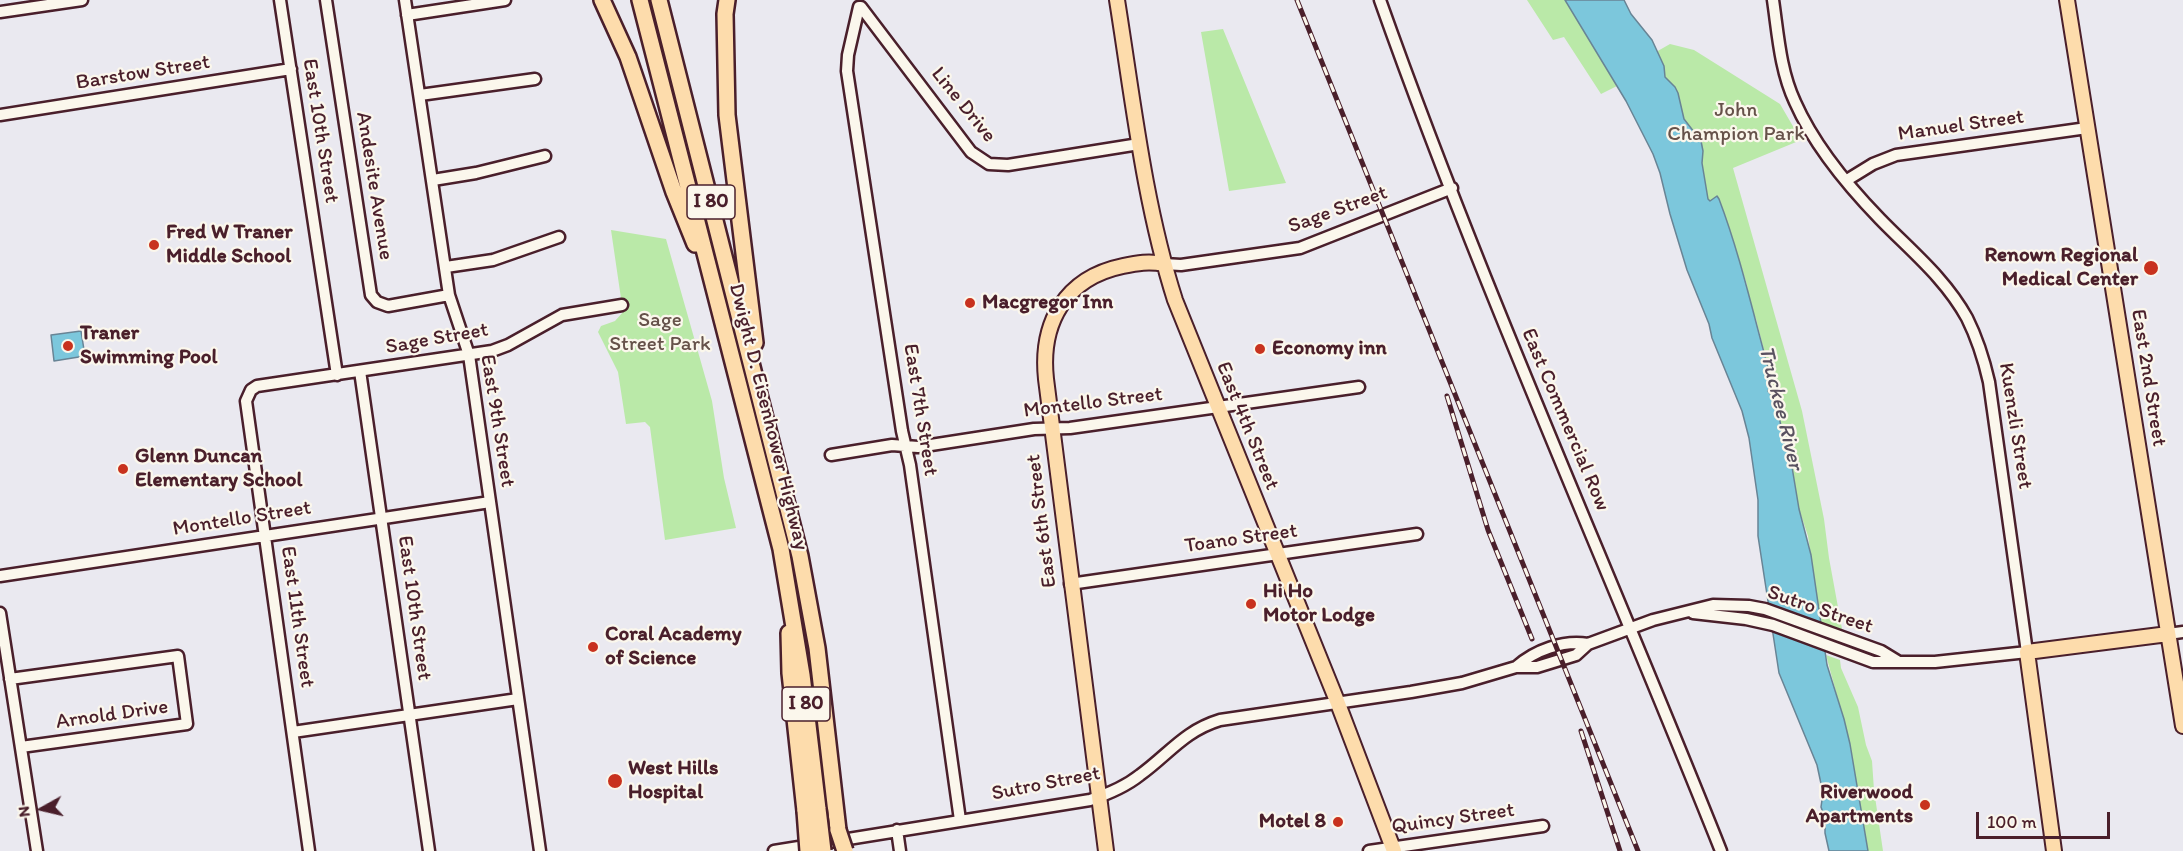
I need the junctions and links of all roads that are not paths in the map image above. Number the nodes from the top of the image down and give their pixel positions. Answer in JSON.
{"nodes":[{"id":1,"x":82,"y":0,"type":"edge"},
{"id":2,"x":280,"y":0,"type":"edge"},
{"id":3,"x":326,"y":0,"type":"edge"},
{"id":4,"x":405,"y":0,"type":"edge"},
{"id":5,"x":505,"y":0,"type":"edge"},
{"id":6,"x":602,"y":0,"type":"edge"},
{"id":7,"x":640,"y":0,"type":"edge"},
{"id":8,"x":659,"y":0,"type":"edge"},
{"id":9,"x":727,"y":0,"type":"edge"},
{"id":10,"x":735,"y":0,"type":"edge"},
{"id":11,"x":1117,"y":0,"type":"edge"},
{"id":12,"x":1380,"y":0,"type":"edge"},
{"id":13,"x":1773,"y":0,"type":"edge"},
{"id":14,"x":2067,"y":0,"type":"edge"},
{"id":15,"x":859,"y":7,"type":"joint"},
{"id":16,"x":0,"y":12,"type":"edge"},
{"id":17,"x":407,"y":15,"type":"junction"},
{"id":18,"x":727,"y":45,"type":"junction"},
{"id":19,"x":291,"y":69,"type":"junction"},
{"id":20,"x":535,"y":79,"type":"dead end"},
{"id":21,"x":420,"y":95,"type":"junction"},
{"id":22,"x":0,"y":115,"type":"edge"},
{"id":23,"x":2087,"y":128,"type":"junction"},
{"id":24,"x":1139,"y":144,"type":"junction"},
{"id":25,"x":545,"y":156,"type":"dead end"},
{"id":26,"x":433,"y":180,"type":"junction"},
{"id":27,"x":1847,"y":180,"type":"junction"},
{"id":28,"x":1452,"y":188,"type":"junction"},
{"id":29,"x":559,"y":237,"type":"dead end"},
{"id":30,"x":1164,"y":264,"type":"junction"},
{"id":31,"x":446,"y":267,"type":"junction"},
{"id":32,"x":711,"y":275,"type":"junction"},
{"id":33,"x":449,"y":295,"type":"junction"},
{"id":34,"x":622,"y":305,"type":"dead end"},
{"id":35,"x":469,"y":356,"type":"junction"},
{"id":36,"x":360,"y":371,"type":"junction"},
{"id":37,"x":337,"y":375,"type":"junction"},
{"id":38,"x":1359,"y":387,"type":"dead end"},
{"id":39,"x":251,"y":390,"type":"joint"},
{"id":40,"x":762,"y":404,"type":"junction"},
{"id":41,"x":1218,"y":406,"type":"junction"},
{"id":42,"x":1052,"y":429,"type":"junction"},
{"id":43,"x":905,"y":446,"type":"junction"},
{"id":44,"x":831,"y":455,"type":"dead end"},
{"id":45,"x":490,"y":502,"type":"junction"},
{"id":46,"x":381,"y":518,"type":"junction"},
{"id":47,"x":265,"y":534,"type":"junction"},
{"id":48,"x":1417,"y":534,"type":"dead end"},
{"id":49,"x":1276,"y":553,"type":"junction"},
{"id":50,"x":0,"y":576,"type":"edge"},
{"id":51,"x":1070,"y":584,"type":"junction"},
{"id":52,"x":0,"y":613,"type":"edge"},
{"id":53,"x":1631,"y":628,"type":"junction"},
{"id":54,"x":2183,"y":632,"type":"edge"},
{"id":55,"x":2168,"y":634,"type":"junction"},
{"id":56,"x":2027,"y":652,"type":"junction"},
{"id":57,"x":10,"y":679,"type":"junction"},
{"id":58,"x":518,"y":699,"type":"junction"},
{"id":59,"x":1337,"y":701,"type":"junction"},
{"id":60,"x":410,"y":715,"type":"junction"},
{"id":61,"x":2183,"y":726,"type":"edge"},
{"id":62,"x":293,"y":732,"type":"junction"},
{"id":63,"x":21,"y":747,"type":"junction"},
{"id":64,"x":1098,"y":797,"type":"junction"},
{"id":65,"x":812,"y":810,"type":"junction"},
{"id":66,"x":960,"y":820,"type":"junction"},
{"id":67,"x":1543,"y":826,"type":"dead end"},
{"id":68,"x":838,"y":830,"type":"junction"},
{"id":69,"x":897,"y":830,"type":"junction"},
{"id":70,"x":1394,"y":849,"type":"edge"},
{"id":71,"x":37,"y":851,"type":"edge"},
{"id":72,"x":309,"y":851,"type":"edge"},
{"id":73,"x":429,"y":851,"type":"edge"},
{"id":74,"x":540,"y":851,"type":"edge"},
{"id":75,"x":774,"y":851,"type":"edge"},
{"id":76,"x":808,"y":851,"type":"edge"},
{"id":77,"x":823,"y":851,"type":"edge"},
{"id":78,"x":841,"y":851,"type":"edge"},
{"id":79,"x":845,"y":851,"type":"edge"},
{"id":80,"x":900,"y":851,"type":"edge"},
{"id":81,"x":1106,"y":851,"type":"edge"},
{"id":82,"x":1369,"y":851,"type":"edge"},
{"id":83,"x":1721,"y":851,"type":"edge"},
{"id":84,"x":2054,"y":851,"type":"edge"}],
"edges":[{"from":1,"to":16,"type":"street"},
{"from":2,"to":19,"type":"street","name":"East 10th Street"},
{"from":3,"to":33,"type":"street","name":"Andesite Avenue"},
{"from":4,"to":17,"type":"street","name":"East 9th Street"},
{"from":5,"to":17,"type":"street"},
{"from":6,"to":32,"type":"highway"},
{"from":7,"to":32,"type":"highway","name":"Dwight D. Eisenhower Highway","number":"I 80"},
{"from":8,"to":40,"type":"highway","name":"Dwight D. Eisenhower Highway","number":"I 80"},
{"from":9,"to":18,"type":"highway"},
{"from":10,"to":18,"type":"highway"},
{"from":11,"to":24,"type":"main road","name":"East 4th Street"},
{"from":12,"to":28,"type":"street","name":"East Commercial Row"},
{"from":13,"to":27,"type":"street","name":"Kuenzli Street"},
{"from":14,"to":23,"type":"main road","name":"East 2nd Street"},
{"from":15,"to":24,"type":"street","name":"Line Drive"},
{"from":15,"to":43,"type":"street","name":"East 7th Street"},
{"from":17,"to":21,"type":"street","name":"East 9th Street"},
{"from":18,"to":40,"type":"highway"},
{"from":19,"to":22,"type":"street","name":"Barstow Street"},
{"from":19,"to":37,"type":"street","name":"East 10th Street"},
{"from":20,"to":21,"type":"street"},
{"from":21,"to":26,"type":"street","name":"East 9th Street"},
{"from":23,"to":27,"type":"street","name":"Manuel Street"},
{"from":23,"to":55,"type":"main road","name":"East 2nd Street"},
{"from":24,"to":30,"type":"main road","name":"East 4th Street"},
{"from":25,"to":26,"type":"street"},
{"from":26,"to":31,"type":"street","name":"East 9th Street"},
{"from":27,"to":56,"type":"street","name":"Kuenzli Street"},
{"from":28,"to":30,"type":"street","name":"Sage Street"},
{"from":28,"to":53,"type":"street","name":"East Commercial Row"},
{"from":29,"to":31,"type":"street"},
{"from":30,"to":41,"type":"main road","name":"East 4th Street"},
{"from":30,"to":42,"type":"main road","name":"East 6th Street"},
{"from":31,"to":33,"type":"street","name":"East 9th Street"},
{"from":32,"to":65,"type":"highway","name":"Dwight D. Eisenhower Highway","number":"I 80"},
{"from":33,"to":35,"type":"street","name":"East 9th Street"},
{"from":34,"to":35,"type":"street","name":"Sage Street"},
{"from":35,"to":36,"type":"street","name":"Sage Street"},
{"from":35,"to":45,"type":"street","name":"East 9th Street"},
{"from":36,"to":37,"type":"street","name":"Sage Street"},
{"from":36,"to":46,"type":"street","name":"East 10th Street"},
{"from":37,"to":39,"type":"street","name":"Sage Street"},
{"from":38,"to":41,"type":"street","name":"Montello Street"},
{"from":39,"to":47,"type":"street","name":"East 11th Street"},
{"from":40,"to":68,"type":"highway","name":"Dwight D. Eisenhower Highway","number":"I 80"},
{"from":41,"to":42,"type":"street","name":"Montello Street"},
{"from":41,"to":49,"type":"main road","name":"East 4th Street"},
{"from":42,"to":43,"type":"street","name":"Montello Street"},
{"from":42,"to":51,"type":"main road","name":"East 6th Street"},
{"from":43,"to":44,"type":"street","name":"Montello Street"},
{"from":43,"to":66,"type":"street","name":"East 7th Street"},
{"from":45,"to":46,"type":"street","name":"Montello Street"},
{"from":45,"to":58,"type":"street","name":"East 9th Street"},
{"from":46,"to":47,"type":"street","name":"Montello Street"},
{"from":46,"to":60,"type":"street","name":"East 10th Street"},
{"from":47,"to":50,"type":"street","name":"Montello Street"},
{"from":47,"to":62,"type":"street","name":"East 11th Street"},
{"from":48,"to":49,"type":"street","name":"Toano Street"},
{"from":49,"to":51,"type":"street","name":"Toano Street"},
{"from":49,"to":59,"type":"main road","name":"East 4th Street"},
{"from":51,"to":64,"type":"main road","name":"East 6th Street"},
{"from":52,"to":57,"type":"street"},
{"from":53,"to":56,"type":"street","name":"Sutro Street"},
{"from":53,"to":59,"type":"street","name":"Sutro Street"},
{"from":53,"to":83,"type":"street","name":"East Commercial Row"},
{"from":54,"to":55,"type":"street"},
{"from":55,"to":56,"type":"main road"},
{"from":55,"to":61,"type":"main road","name":"East 2nd Street"},
{"from":56,"to":84,"type":"main road","name":"Kuenzli Street"},
{"from":57,"to":63,"type":"street"},
{"from":57,"to":63,"type":"street","name":"Arnold Drive"},
{"from":58,"to":60,"type":"street"},
{"from":58,"to":74,"type":"street","name":"East 9th Street"},
{"from":59,"to":64,"type":"street","name":"Sutro Street"},
{"from":59,"to":70,"type":"main road","name":"East 4th Street"},
{"from":60,"to":62,"type":"street"},
{"from":60,"to":73,"type":"street","name":"East 10th Street"},
{"from":62,"to":72,"type":"street","name":"East 11th Street"},
{"from":63,"to":71,"type":"street"},
{"from":64,"to":66,"type":"street","name":"Sutro Street"},
{"from":64,"to":81,"type":"main road","name":"East 6th Street"},
{"from":65,"to":76,"type":"highway","bridge":true},
{"from":65,"to":77,"type":"highway","name":"Dwight D. Eisenhower Highway","number":"I 80","bridge":true},
{"from":66,"to":69,"type":"street","name":"Sutro Street"},
{"from":67,"to":70,"type":"street","name":"Quincy Street"},
{"from":68,"to":78,"type":"highway","name":"Dwight D. Eisenhower Highway","number":"I 80","bridge":true},
{"from":68,"to":79,"type":"highway","bridge":true},
{"from":69,"to":75,"type":"street","name":"Sutro Street"},
{"from":69,"to":80,"type":"street"},
{"from":70,"to":82,"type":"street","name":"Quincy Street"}]}
